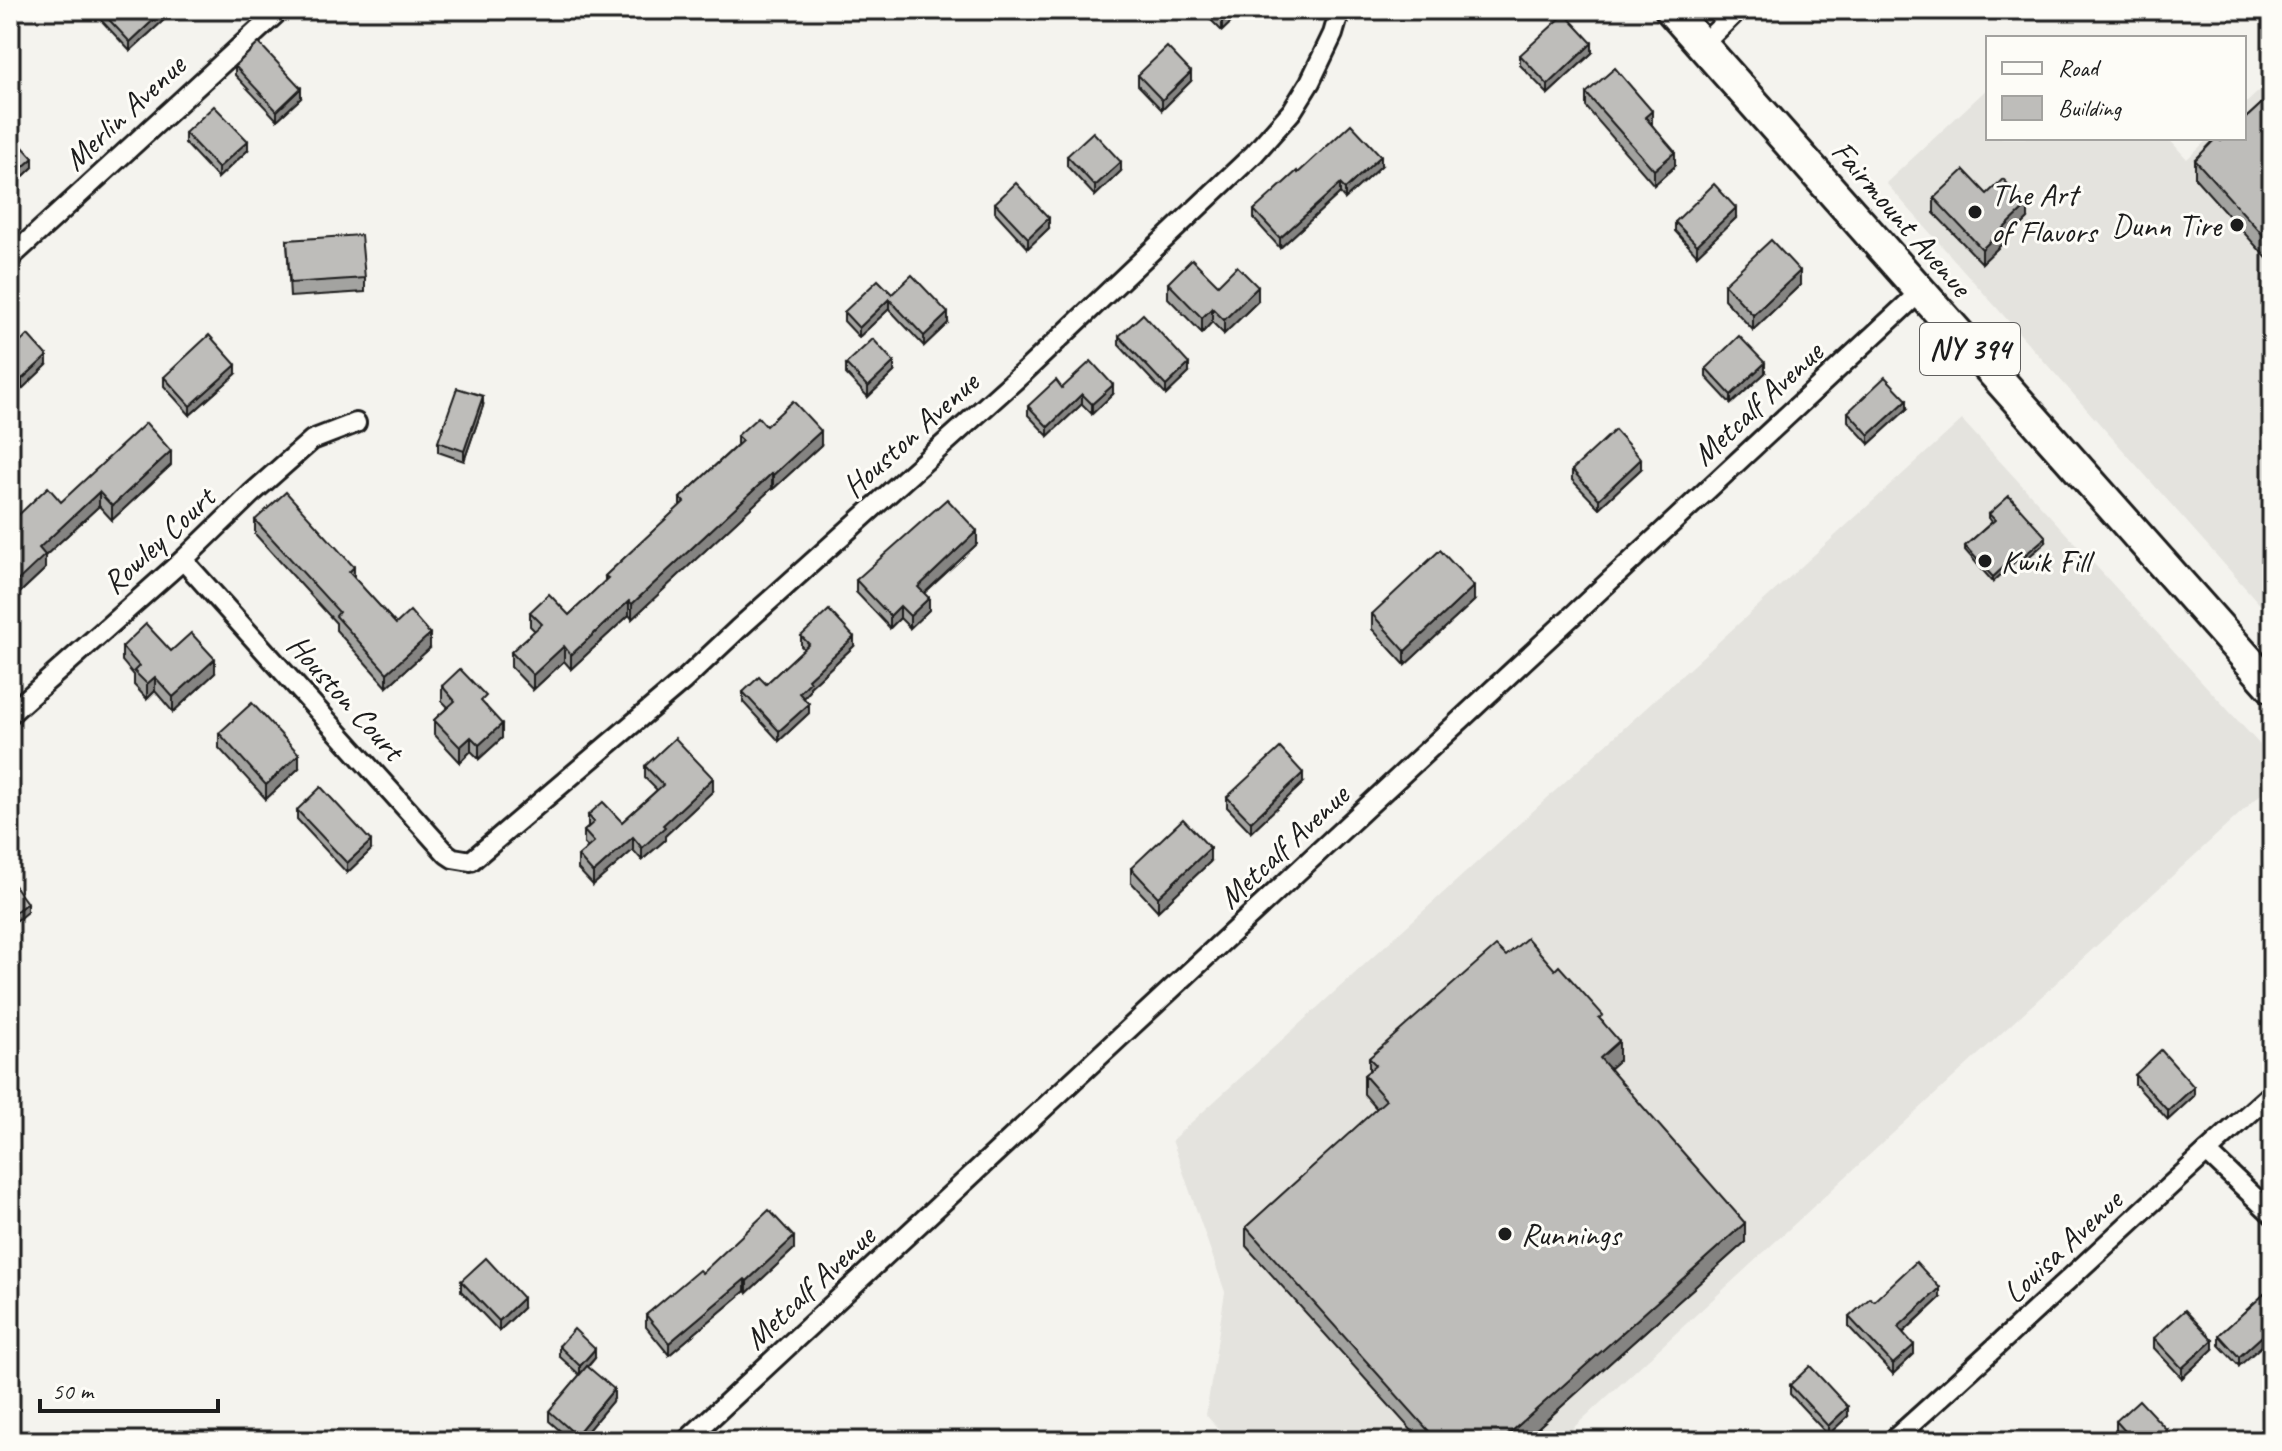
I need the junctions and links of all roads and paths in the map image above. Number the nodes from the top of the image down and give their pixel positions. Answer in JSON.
{"nodes":[{"id":1,"x":280,"y":10,"type":"edge"},
{"id":2,"x":1340,"y":10,"type":"edge"},
{"id":3,"x":1671,"y":10,"type":"edge"},
{"id":4,"x":1738,"y":10,"type":"edge"},
{"id":5,"x":1702,"y":45,"type":"junction"},
{"id":6,"x":10,"y":258,"type":"edge"},
{"id":7,"x":1920,"y":292,"type":"junction"},
{"id":8,"x":356,"y":423,"type":"dead end"},
{"id":9,"x":183,"y":560,"type":"junction"},
{"id":10,"x":2272,"y":687,"type":"edge"},
{"id":11,"x":10,"y":714,"type":"edge"},
{"id":12,"x":471,"y":861,"type":"joint"},
{"id":13,"x":2272,"y":1093,"type":"edge"},
{"id":14,"x":2207,"y":1152,"type":"junction"},
{"id":15,"x":2272,"y":1214,"type":"edge"},
{"id":16,"x":686,"y":1441,"type":"edge"},
{"id":17,"x":1892,"y":1441,"type":"edge"}],
"edges":[{"from":1,"to":6,"type":"street","name":"Merlin Avenue"},
{"from":2,"to":12,"type":"street","name":"Houston Avenue"},
{"from":3,"to":5,"type":"main road","name":"Fairmount Avenue","number":"NY 394"},
{"from":4,"to":5,"type":"street"},
{"from":5,"to":7,"type":"main road","name":"Fairmount Avenue","number":"NY 394"},
{"from":7,"to":10,"type":"main road","name":"Fairmount Avenue","number":"NY 394"},
{"from":7,"to":16,"type":"street","name":"Metcalf Avenue"},
{"from":8,"to":9,"type":"street","name":"Rowley Court"},
{"from":9,"to":11,"type":"street","name":"Rowley Court"},
{"from":9,"to":12,"type":"street","name":"Houston Court"},
{"from":13,"to":14,"type":"street","name":"Louisa Avenue"},
{"from":14,"to":15,"type":"street"},
{"from":14,"to":17,"type":"street","name":"Louisa Avenue"}]}
